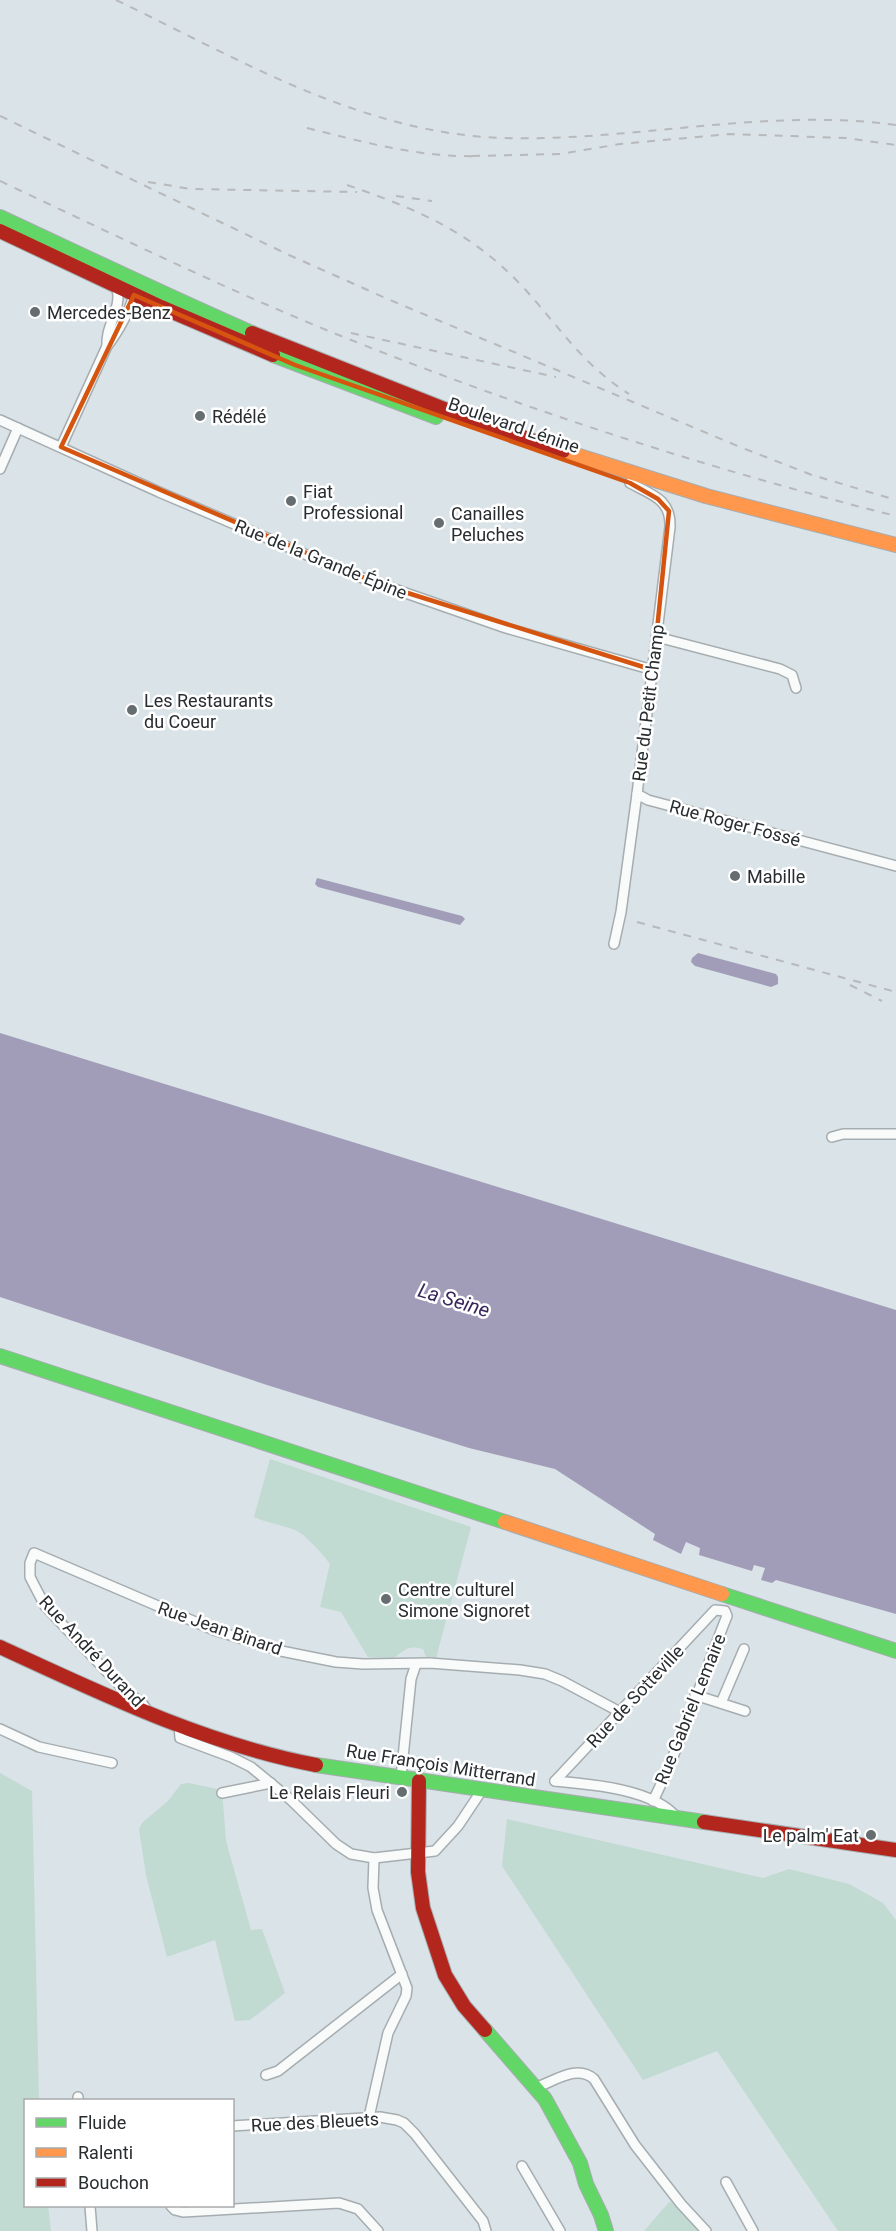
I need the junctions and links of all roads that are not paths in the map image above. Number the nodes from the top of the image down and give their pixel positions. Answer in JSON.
{"nodes":[{"id":1,"x":0,"y":218,"type":"edge"},
{"id":2,"x":0,"y":231,"type":"edge"},
{"id":3,"x":129,"y":289,"type":"junction"},
{"id":4,"x":107,"y":346,"type":"junction"},
{"id":5,"x":0,"y":420,"type":"edge"},
{"id":6,"x":18,"y":428,"type":"junction"},
{"id":7,"x":60,"y":447,"type":"junction"},
{"id":8,"x":0,"y":469,"type":"edge"},
{"id":9,"x":630,"y":483,"type":"junction"},
{"id":10,"x":895,"y":552,"type":"edge"},
{"id":11,"x":657,"y":637,"type":"junction"},
{"id":12,"x":653,"y":670,"type":"junction"},
{"id":13,"x":796,"y":688,"type":"dead end"},
{"id":14,"x":637,"y":794,"type":"junction"},
{"id":15,"x":896,"y":866,"type":"edge"},
{"id":16,"x":614,"y":944,"type":"dead end"},
{"id":17,"x":896,"y":1134,"type":"edge"},
{"id":18,"x":832,"y":1137,"type":"dead end"},
{"id":19,"x":0,"y":1356,"type":"edge"},
{"id":20,"x":34,"y":1553,"type":"joint"},
{"id":21,"x":715,"y":1610,"type":"joint"},
{"id":22,"x":0,"y":1647,"type":"edge"},
{"id":23,"x":744,"y":1649,"type":"dead end"},
{"id":24,"x":896,"y":1651,"type":"edge"},
{"id":25,"x":416,"y":1664,"type":"junction"},
{"id":26,"x":695,"y":1695,"type":"junction"},
{"id":27,"x":722,"y":1703,"type":"junction"},
{"id":28,"x":746,"y":1711,"type":"dead end"},
{"id":29,"x":620,"y":1712,"type":"junction"},
{"id":30,"x":151,"y":1714,"type":"junction"},
{"id":31,"x":179,"y":1725,"type":"junction"},
{"id":32,"x":0,"y":1729,"type":"edge"},
{"id":33,"x":112,"y":1763,"type":"dead end"},
{"id":34,"x":401,"y":1777,"type":"junction"},
{"id":35,"x":419,"y":1781,"type":"junction"},
{"id":36,"x":555,"y":1781,"type":"joint"},
{"id":37,"x":271,"y":1783,"type":"junction"},
{"id":38,"x":482,"y":1790,"type":"junction"},
{"id":39,"x":222,"y":1793,"type":"dead end"},
{"id":40,"x":653,"y":1801,"type":"junction"},
{"id":41,"x":677,"y":1818,"type":"junction"},
{"id":42,"x":896,"y":1850,"type":"edge"},
{"id":43,"x":418,"y":1853,"type":"junction"},
{"id":44,"x":374,"y":1858,"type":"junction"},
{"id":45,"x":402,"y":1974,"type":"junction"},
{"id":46,"x":266,"y":2075,"type":"dead end"},
{"id":47,"x":537,"y":2087,"type":"junction"},
{"id":48,"x":369,"y":2117,"type":"junction"},
{"id":49,"x":234,"y":2126,"type":"edge"},
{"id":50,"x":522,"y":2166,"type":"dead end"},
{"id":51,"x":726,"y":2182,"type":"dead end"},
{"id":52,"x":90,"y":2207,"type":"edge"},
{"id":53,"x":173,"y":2207,"type":"edge"},
{"id":54,"x":92,"y":2231,"type":"edge"},
{"id":55,"x":378,"y":2231,"type":"edge"},
{"id":56,"x":486,"y":2231,"type":"edge"},
{"id":57,"x":560,"y":2231,"type":"edge"},
{"id":58,"x":606,"y":2231,"type":"edge"},
{"id":59,"x":706,"y":2231,"type":"edge"},
{"id":60,"x":753,"y":2231,"type":"edge"}],
"edges":[{"from":1,"to":3,"type":"main road","name":"Boulevard Lénine"},
{"from":2,"to":3,"type":"main road","name":"Boulevard Lénine"},
{"from":3,"to":4,"type":"street"},
{"from":3,"to":4,"type":"street"},
{"from":3,"to":9,"type":"main road","name":"Boulevard Lénine"},
{"from":3,"to":10,"type":"main road","name":"Boulevard Lénine"},
{"from":4,"to":7,"type":"street"},
{"from":5,"to":6,"type":"street","name":"Rue de la Grande Épine"},
{"from":6,"to":7,"type":"street","name":"Rue de la Grande Épine"},
{"from":6,"to":8,"type":"street"},
{"from":7,"to":12,"type":"street","name":"Rue de la Grande Épine"},
{"from":9,"to":10,"type":"main road","name":"Boulevard Lénine"},
{"from":9,"to":11,"type":"street","name":"Rue du Petit Champ"},
{"from":11,"to":12,"type":"street","name":"Rue du Petit Champ"},
{"from":11,"to":13,"type":"street"},
{"from":12,"to":14,"type":"street","name":"Rue du Petit Champ"},
{"from":14,"to":15,"type":"street","name":"Rue Roger Fossé"},
{"from":14,"to":16,"type":"street","name":"Rue du Petit Champ"},
{"from":17,"to":18,"type":"street"},
{"from":19,"to":24,"type":"main road"},
{"from":20,"to":25,"type":"street","name":"Rue Jean Binard"},
{"from":20,"to":30,"type":"street","name":"Rue André Durand"},
{"from":21,"to":26,"type":"street","name":"Rue Gabriel Lemaire"},
{"from":21,"to":29,"type":"street","name":"Rue de Sotteville"},
{"from":22,"to":30,"type":"main road","name":"Rue François Mitterrand"},
{"from":23,"to":27,"type":"street"},
{"from":25,"to":29,"type":"street","name":"Rue Jean Binard"},
{"from":25,"to":34,"type":"street"},
{"from":26,"to":27,"type":"street"},
{"from":26,"to":40,"type":"street","name":"Rue Gabriel Lemaire"},
{"from":27,"to":28,"type":"street"},
{"from":29,"to":36,"type":"street","name":"Rue de Sotteville"},
{"from":30,"to":31,"type":"main road","name":"Rue François Mitterrand"},
{"from":31,"to":34,"type":"main road","name":"Rue François Mitterrand"},
{"from":31,"to":37,"type":"street"},
{"from":32,"to":33,"type":"street"},
{"from":34,"to":35,"type":"main road","name":"Rue François Mitterrand"},
{"from":35,"to":38,"type":"main road","name":"Rue François Mitterrand"},
{"from":35,"to":43,"type":"main road"},
{"from":36,"to":40,"type":"street","name":"Rue Gabriel Lemaire"},
{"from":37,"to":39,"type":"street"},
{"from":37,"to":44,"type":"street"},
{"from":38,"to":41,"type":"main road","name":"Rue François Mitterrand"},
{"from":38,"to":43,"type":"street"},
{"from":40,"to":41,"type":"street","name":"Rue Gabriel Lemaire"},
{"from":41,"to":42,"type":"main road","name":"Rue François Mitterrand"},
{"from":43,"to":44,"type":"street"},
{"from":43,"to":47,"type":"main road"},
{"from":44,"to":45,"type":"street"},
{"from":45,"to":46,"type":"street"},
{"from":45,"to":48,"type":"street"},
{"from":47,"to":58,"type":"main road"},
{"from":47,"to":59,"type":"street"},
{"from":48,"to":49,"type":"street","name":"Rue des Bleuets"},
{"from":48,"to":56,"type":"street","name":"Rue des Bleuets"},
{"from":50,"to":57,"type":"street"},
{"from":51,"to":60,"type":"street"},
{"from":52,"to":54,"type":"street"},
{"from":53,"to":55,"type":"street"}]}
